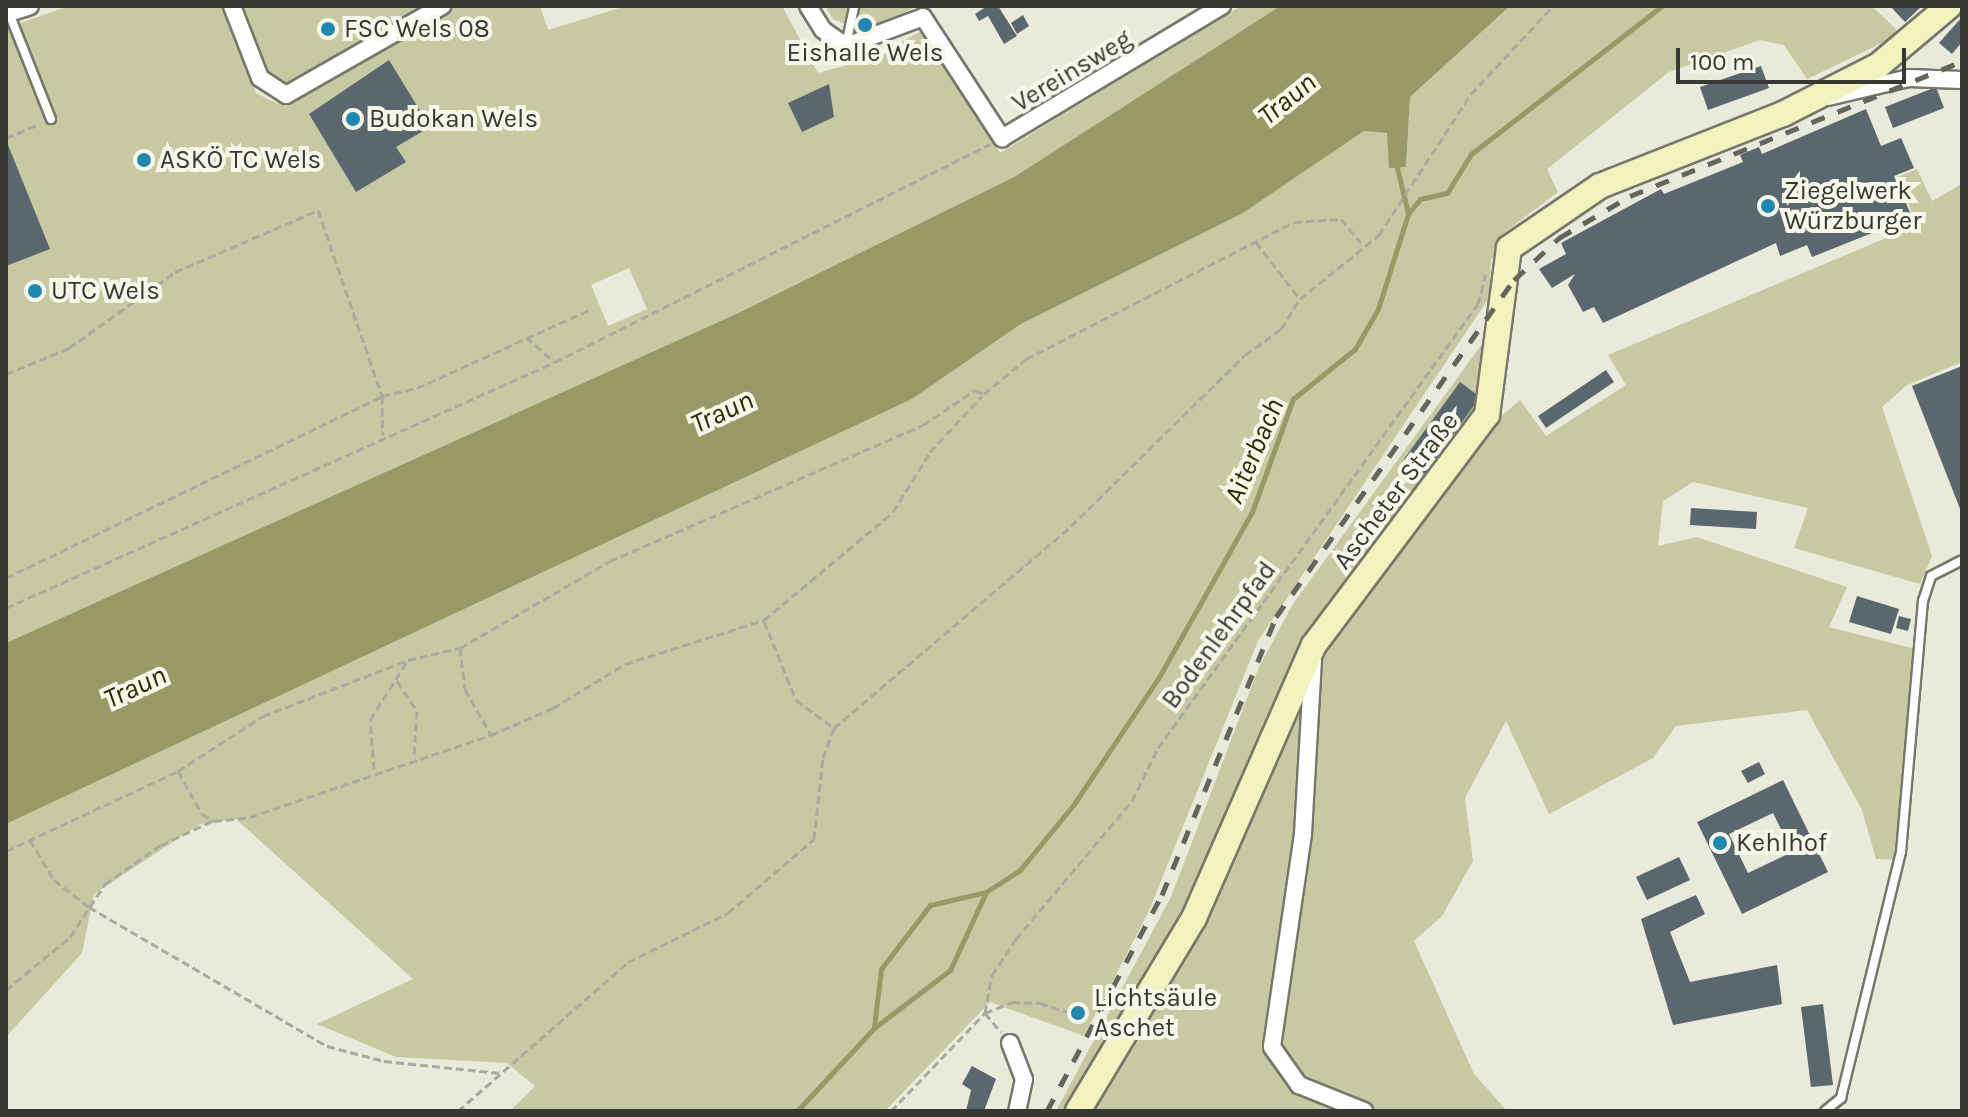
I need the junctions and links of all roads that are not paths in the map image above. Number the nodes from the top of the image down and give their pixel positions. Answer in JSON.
{"nodes":[{"id":1,"x":30,"y":6,"type":"edge"},
{"id":2,"x":232,"y":6,"type":"edge"},
{"id":3,"x":442,"y":6,"type":"edge"},
{"id":4,"x":808,"y":6,"type":"edge"},
{"id":5,"x":854,"y":6,"type":"edge"},
{"id":6,"x":1222,"y":6,"type":"edge"},
{"id":7,"x":1949,"y":6,"type":"edge"},
{"id":8,"x":8,"y":14,"type":"edge"},
{"id":9,"x":846,"y":46,"type":"junction"},
{"id":10,"x":1962,"y":80,"type":"edge"},
{"id":11,"x":1815,"y":99,"type":"junction"},
{"id":12,"x":51,"y":119,"type":"road end"},
{"id":13,"x":1962,"y":560,"type":"edge"},
{"id":14,"x":1314,"y":645,"type":"junction"},
{"id":15,"x":1010,"y":1043,"type":"road end"},
{"id":16,"x":1017,"y":1111,"type":"edge"},
{"id":17,"x":1078,"y":1111,"type":"edge"},
{"id":18,"x":1364,"y":1111,"type":"edge"},
{"id":19,"x":1825,"y":1111,"type":"edge"}],
"edges":[{"from":1,"to":8,"type":"street"},
{"from":2,"to":3,"type":"street"},
{"from":4,"to":9,"type":"street"},
{"from":5,"to":9,"type":"lane"},
{"from":6,"to":9,"type":"street","name":"Vereinsweg"},
{"from":7,"to":11,"type":"main road","name":"Ascheter Straße"},
{"from":8,"to":12,"type":"lane"},
{"from":10,"to":11,"type":"street"},
{"from":11,"to":14,"type":"main road","name":"Ascheter Straße"},
{"from":13,"to":19,"type":"lane"},
{"from":14,"to":17,"type":"main road","name":"Ascheter Straße"},
{"from":14,"to":18,"type":"street"},
{"from":15,"to":16,"type":"street"}]}
